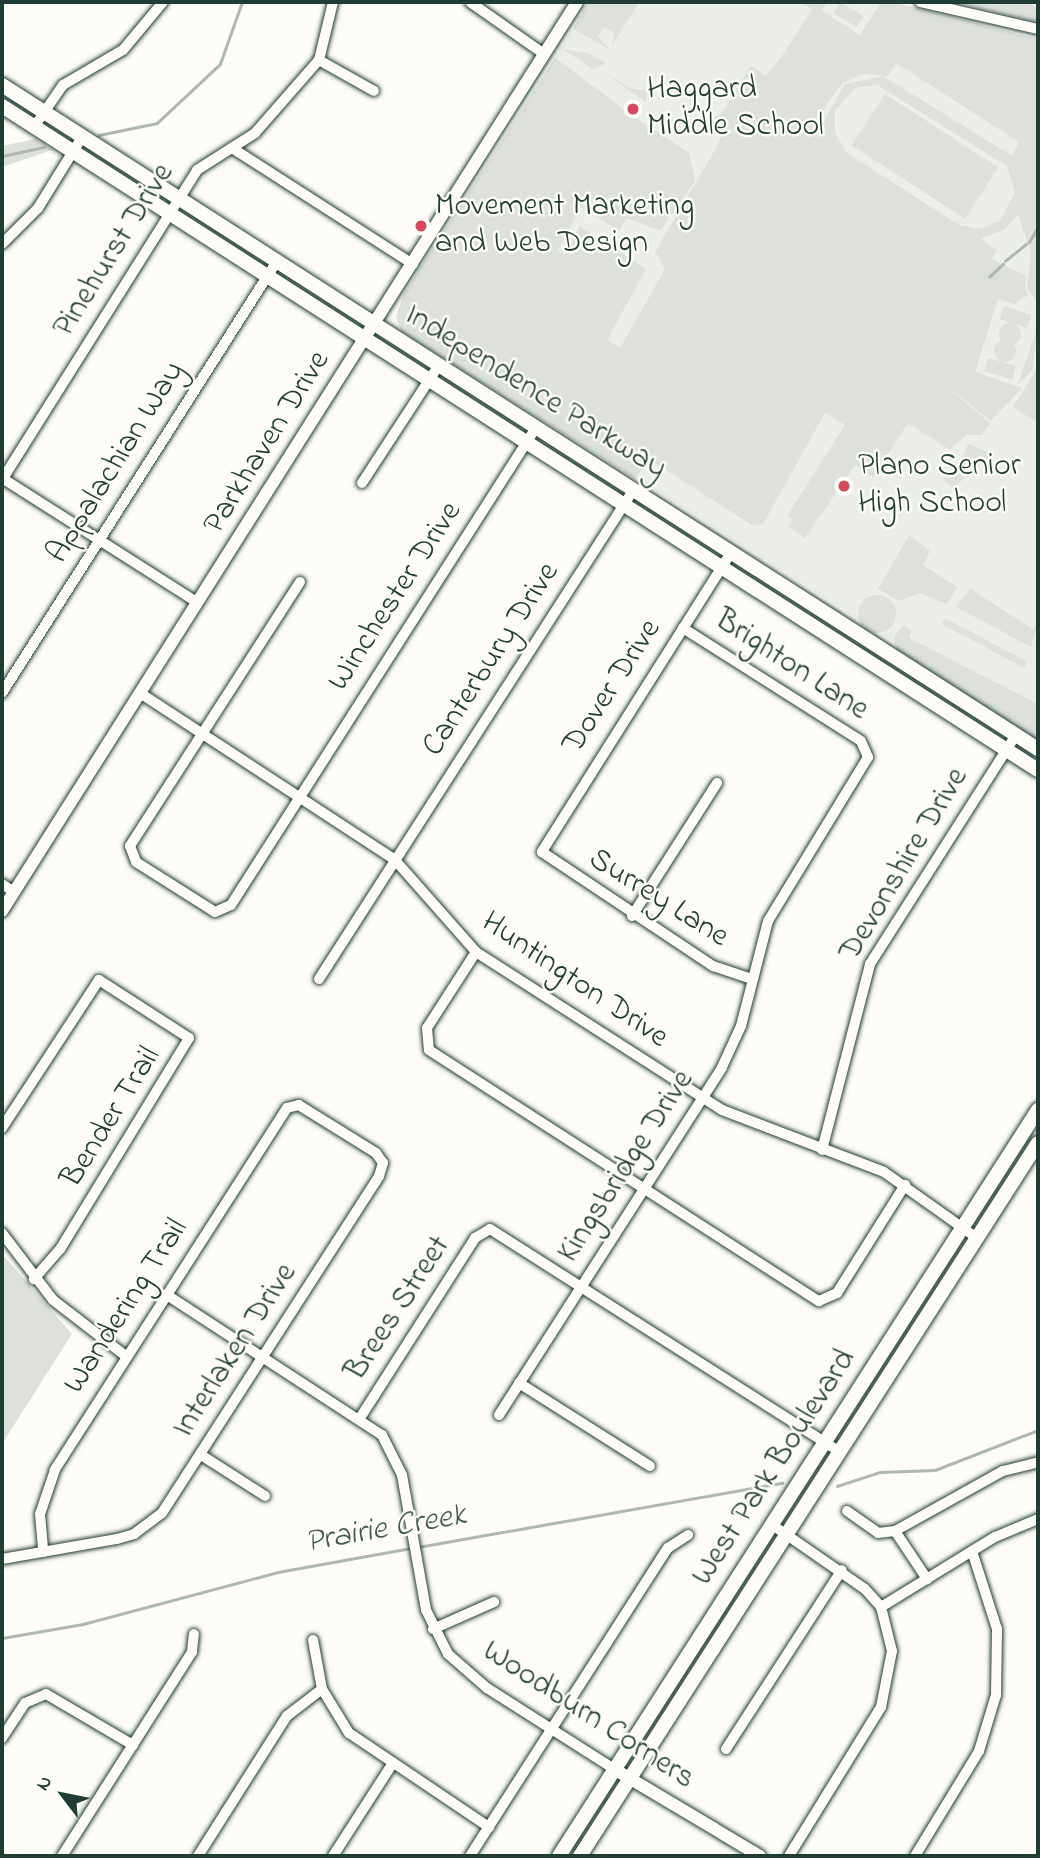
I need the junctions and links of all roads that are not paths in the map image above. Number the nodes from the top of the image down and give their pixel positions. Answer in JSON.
{"nodes":[{"id":1,"x":163,"y":2,"type":"edge"},
{"id":2,"x":332,"y":2,"type":"edge"},
{"id":3,"x":470,"y":2,"type":"edge"},
{"id":4,"x":577,"y":2,"type":"edge"},
{"id":5,"x":920,"y":2,"type":"edge"},
{"id":6,"x":1038,"y":29,"type":"edge"},
{"id":7,"x":544,"y":54,"type":"junction"},
{"id":8,"x":319,"y":60,"type":"junction"},
{"id":9,"x":2,"y":85,"type":"edge"},
{"id":10,"x":374,"y":91,"type":"dead end"},
{"id":11,"x":2,"y":106,"type":"edge"},
{"id":12,"x":44,"y":112,"type":"junction"},
{"id":13,"x":34,"y":127,"type":"junction"},
{"id":14,"x":82,"y":137,"type":"junction"},
{"id":15,"x":232,"y":148,"type":"junction"},
{"id":16,"x":73,"y":152,"type":"junction"},
{"id":17,"x":179,"y":198,"type":"junction"},
{"id":18,"x":170,"y":213,"type":"junction"},
{"id":19,"x":2,"y":244,"type":"edge"},
{"id":20,"x":276,"y":261,"type":"junction"},
{"id":21,"x":412,"y":264,"type":"junction"},
{"id":22,"x":267,"y":276,"type":"junction"},
{"id":23,"x":374,"y":324,"type":"junction"},
{"id":24,"x":365,"y":338,"type":"junction"},
{"id":25,"x":439,"y":365,"type":"junction"},
{"id":26,"x":429,"y":379,"type":"junction"},
{"id":27,"x":537,"y":426,"type":"junction"},
{"id":28,"x":527,"y":442,"type":"junction"},
{"id":29,"x":2,"y":479,"type":"edge"},
{"id":30,"x":362,"y":483,"type":"dead end"},
{"id":31,"x":634,"y":489,"type":"junction"},
{"id":32,"x":624,"y":504,"type":"junction"},
{"id":33,"x":100,"y":540,"type":"junction"},
{"id":34,"x":732,"y":551,"type":"junction"},
{"id":35,"x":722,"y":567,"type":"junction"},
{"id":36,"x":300,"y":582,"type":"dead end"},
{"id":37,"x":198,"y":603,"type":"junction"},
{"id":38,"x":683,"y":628,"type":"junction"},
{"id":39,"x":2,"y":693,"type":"edge"},
{"id":40,"x":140,"y":693,"type":"junction"},
{"id":41,"x":202,"y":734,"type":"junction"},
{"id":42,"x":1016,"y":735,"type":"junction"},
{"id":43,"x":1038,"y":749,"type":"edge"},
{"id":44,"x":869,"y":750,"type":"joint"},
{"id":45,"x":1006,"y":750,"type":"junction"},
{"id":46,"x":1038,"y":770,"type":"edge"},
{"id":47,"x":717,"y":783,"type":"dead end"},
{"id":48,"x":300,"y":797,"type":"junction"},
{"id":49,"x":542,"y":852,"type":"joint"},
{"id":50,"x":395,"y":860,"type":"junction"},
{"id":51,"x":2,"y":884,"type":"edge"},
{"id":52,"x":14,"y":892,"type":"junction"},
{"id":53,"x":2,"y":911,"type":"edge"},
{"id":54,"x":632,"y":916,"type":"junction"},
{"id":55,"x":477,"y":952,"type":"junction"},
{"id":56,"x":319,"y":979,"type":"dead end"},
{"id":57,"x":752,"y":979,"type":"junction"},
{"id":58,"x":703,"y":1097,"type":"junction"},
{"id":59,"x":293,"y":1105,"type":"joint"},
{"id":60,"x":1038,"y":1110,"type":"edge"},
{"id":61,"x":2,"y":1128,"type":"edge"},
{"id":62,"x":1038,"y":1143,"type":"edge"},
{"id":63,"x":822,"y":1150,"type":"junction"},
{"id":64,"x":905,"y":1185,"type":"junction"},
{"id":65,"x":644,"y":1188,"type":"junction"},
{"id":66,"x":965,"y":1225,"type":"junction"},
{"id":67,"x":2,"y":1233,"type":"edge"},
{"id":68,"x":977,"y":1238,"type":"junction"},
{"id":69,"x":34,"y":1279,"type":"junction"},
{"id":70,"x":582,"y":1286,"type":"junction"},
{"id":71,"x":167,"y":1294,"type":"junction"},
{"id":72,"x":264,"y":1356,"type":"junction"},
{"id":73,"x":127,"y":1357,"type":"junction"},
{"id":74,"x":519,"y":1383,"type":"junction"},
{"id":75,"x":499,"y":1415,"type":"dead end"},
{"id":76,"x":360,"y":1418,"type":"junction"},
{"id":77,"x":825,"y":1442,"type":"junction"},
{"id":78,"x":840,"y":1451,"type":"junction"},
{"id":79,"x":201,"y":1455,"type":"junction"},
{"id":80,"x":1038,"y":1462,"type":"edge"},
{"id":81,"x":650,"y":1466,"type":"dead end"},
{"id":82,"x":265,"y":1496,"type":"dead end"},
{"id":83,"x":848,"y":1511,"type":"dead end"},
{"id":84,"x":1038,"y":1519,"type":"edge"},
{"id":85,"x":771,"y":1524,"type":"junction"},
{"id":86,"x":895,"y":1531,"type":"junction"},
{"id":87,"x":786,"y":1534,"type":"junction"},
{"id":88,"x":688,"y":1535,"type":"dead end"},
{"id":89,"x":972,"y":1551,"type":"junction"},
{"id":90,"x":43,"y":1552,"type":"junction"},
{"id":91,"x":2,"y":1559,"type":"edge"},
{"id":92,"x":842,"y":1570,"type":"junction"},
{"id":93,"x":926,"y":1579,"type":"junction"},
{"id":94,"x":494,"y":1602,"type":"dead end"},
{"id":95,"x":881,"y":1606,"type":"junction"},
{"id":96,"x":433,"y":1629,"type":"junction"},
{"id":97,"x":194,"y":1634,"type":"dead end"},
{"id":98,"x":313,"y":1640,"type":"dead end"},
{"id":99,"x":322,"y":1689,"type":"junction"},
{"id":100,"x":552,"y":1730,"type":"junction"},
{"id":101,"x":2,"y":1738,"type":"edge"},
{"id":102,"x":133,"y":1745,"type":"junction"},
{"id":103,"x":726,"y":1749,"type":"dead end"},
{"id":104,"x":391,"y":1766,"type":"junction"},
{"id":105,"x":614,"y":1769,"type":"junction"},
{"id":106,"x":630,"y":1780,"type":"junction"},
{"id":107,"x":489,"y":1828,"type":"junction"},
{"id":108,"x":62,"y":1856,"type":"edge"},
{"id":109,"x":198,"y":1856,"type":"edge"},
{"id":110,"x":334,"y":1856,"type":"edge"},
{"id":111,"x":470,"y":1856,"type":"edge"},
{"id":112,"x":558,"y":1856,"type":"edge"},
{"id":113,"x":580,"y":1856,"type":"edge"},
{"id":114,"x":760,"y":1856,"type":"edge"},
{"id":115,"x":789,"y":1856,"type":"edge"},
{"id":116,"x":915,"y":1856,"type":"edge"}],
"edges":[{"from":1,"to":12,"type":"street"},
{"from":2,"to":8,"type":"street","name":"Pinehurst Drive"},
{"from":3,"to":7,"type":"street"},
{"from":4,"to":7,"type":"street","name":"Parkhaven Drive"},
{"from":5,"to":6,"type":"street"},
{"from":7,"to":21,"type":"street","name":"Parkhaven Drive"},
{"from":8,"to":10,"type":"street"},
{"from":8,"to":15,"type":"street","name":"Pinehurst Drive"},
{"from":9,"to":12,"type":"main road","name":"Independence Parkway"},
{"from":11,"to":13,"type":"main road","name":"Independence Parkway"},
{"from":12,"to":13,"type":"street"},
{"from":12,"to":14,"type":"main road","name":"Independence Parkway"},
{"from":13,"to":16,"type":"main road","name":"Independence Parkway"},
{"from":14,"to":16,"type":"street"},
{"from":14,"to":17,"type":"main road","name":"Independence Parkway"},
{"from":15,"to":17,"type":"street","name":"Pinehurst Drive"},
{"from":15,"to":21,"type":"street"},
{"from":16,"to":18,"type":"main road","name":"Independence Parkway"},
{"from":16,"to":19,"type":"street"},
{"from":17,"to":18,"type":"street","name":"Pinehurst Drive"},
{"from":17,"to":20,"type":"main road","name":"Independence Parkway"},
{"from":18,"to":22,"type":"main road","name":"Independence Parkway"},
{"from":18,"to":29,"type":"street","name":"Pinehurst Drive"},
{"from":20,"to":22,"type":"street","name":"Appalachian Way"},
{"from":20,"to":23,"type":"main road","name":"Independence Parkway"},
{"from":21,"to":23,"type":"street","name":"Parkhaven Drive"},
{"from":22,"to":24,"type":"main road","name":"Independence Parkway"},
{"from":22,"to":33,"type":"street","name":"Appalachian Way"},
{"from":23,"to":24,"type":"street","name":"Parkhaven Drive"},
{"from":23,"to":25,"type":"main road","name":"Independence Parkway"},
{"from":24,"to":26,"type":"main road","name":"Independence Parkway"},
{"from":24,"to":37,"type":"street","name":"Parkhaven Drive"},
{"from":25,"to":26,"type":"street"},
{"from":25,"to":27,"type":"main road","name":"Independence Parkway"},
{"from":26,"to":28,"type":"main road","name":"Independence Parkway"},
{"from":26,"to":30,"type":"street"},
{"from":27,"to":28,"type":"street","name":"Winchester Drive"},
{"from":27,"to":31,"type":"main road","name":"Independence Parkway"},
{"from":28,"to":32,"type":"main road","name":"Independence Parkway"},
{"from":28,"to":48,"type":"street","name":"Winchester Drive"},
{"from":29,"to":33,"type":"street"},
{"from":31,"to":32,"type":"street","name":"Canterbury Drive"},
{"from":31,"to":34,"type":"main road","name":"Independence Parkway"},
{"from":32,"to":35,"type":"main road","name":"Independence Parkway"},
{"from":32,"to":50,"type":"street","name":"Canterbury Drive"},
{"from":33,"to":37,"type":"street"},
{"from":33,"to":39,"type":"street","name":"Appalachian Way"},
{"from":34,"to":35,"type":"street","name":"Dover Drive"},
{"from":34,"to":42,"type":"main road","name":"Independence Parkway"},
{"from":35,"to":38,"type":"street","name":"Dover Drive"},
{"from":35,"to":45,"type":"main road","name":"Independence Parkway"},
{"from":36,"to":41,"type":"street"},
{"from":37,"to":40,"type":"street","name":"Parkhaven Drive"},
{"from":38,"to":44,"type":"street","name":"Brighton Lane"},
{"from":38,"to":49,"type":"street","name":"Dover Drive"},
{"from":40,"to":41,"type":"street","name":"Huntington Drive"},
{"from":40,"to":52,"type":"street","name":"Parkhaven Drive"},
{"from":41,"to":48,"type":"street","name":"Huntington Drive"},
{"from":41,"to":48,"type":"street","name":"Winchester Drive"},
{"from":42,"to":43,"type":"main road","name":"Independence Parkway"},
{"from":42,"to":45,"type":"street","name":"Devonshire Drive"},
{"from":44,"to":57,"type":"street","name":"Kingsbridge Drive"},
{"from":45,"to":46,"type":"main road","name":"Independence Parkway"},
{"from":45,"to":63,"type":"street","name":"Devonshire Drive"},
{"from":47,"to":54,"type":"street"},
{"from":48,"to":50,"type":"street","name":"Huntington Drive"},
{"from":49,"to":54,"type":"street","name":"Surrey Lane"},
{"from":50,"to":55,"type":"street","name":"Huntington Drive"},
{"from":50,"to":56,"type":"street","name":"Canterbury Drive"},
{"from":51,"to":52,"type":"street"},
{"from":52,"to":53,"type":"street","name":"Parkhaven Drive"},
{"from":54,"to":57,"type":"street","name":"Surrey Lane"},
{"from":55,"to":58,"type":"street","name":"Huntington Drive"},
{"from":55,"to":65,"type":"street"},
{"from":57,"to":58,"type":"street","name":"Kingsbridge Drive"},
{"from":58,"to":63,"type":"street","name":"Huntington Drive"},
{"from":58,"to":65,"type":"street","name":"Kingsbridge Drive"},
{"from":59,"to":71,"type":"street","name":"Wandering Trail"},
{"from":59,"to":72,"type":"street","name":"Interlaken Drive"},
{"from":60,"to":66,"type":"main road","name":"West Park Boulevard"},
{"from":61,"to":69,"type":"street","name":"Bender Trail"},
{"from":62,"to":68,"type":"main road","name":"West Park Boulevard"},
{"from":63,"to":64,"type":"street","name":"Huntington Drive"},
{"from":64,"to":65,"type":"street"},
{"from":64,"to":66,"type":"street","name":"Huntington Drive"},
{"from":65,"to":70,"type":"street","name":"Kingsbridge Drive"},
{"from":66,"to":68,"type":"street","name":"Huntington Drive"},
{"from":66,"to":77,"type":"main road","name":"West Park Boulevard"},
{"from":67,"to":69,"type":"street"},
{"from":68,"to":78,"type":"main road","name":"West Park Boulevard"},
{"from":69,"to":73,"type":"street"},
{"from":70,"to":74,"type":"street","name":"Kingsbridge Drive"},
{"from":70,"to":76,"type":"street","name":"Brees Street"},
{"from":70,"to":77,"type":"street"},
{"from":71,"to":72,"type":"street","name":"Woodburn Corners"},
{"from":71,"to":73,"type":"street","name":"Wandering Trail"},
{"from":72,"to":76,"type":"street","name":"Woodburn Corners"},
{"from":72,"to":79,"type":"street","name":"Interlaken Drive"},
{"from":73,"to":90,"type":"street","name":"Wandering Trail"},
{"from":74,"to":75,"type":"street","name":"Kingsbridge Drive"},
{"from":74,"to":81,"type":"street"},
{"from":76,"to":96,"type":"street","name":"Woodburn Corners"},
{"from":77,"to":78,"type":"street"},
{"from":77,"to":85,"type":"main road","name":"West Park Boulevard"},
{"from":78,"to":87,"type":"main road","name":"West Park Boulevard"},
{"from":79,"to":82,"type":"street"},
{"from":79,"to":90,"type":"street","name":"Interlaken Drive"},
{"from":80,"to":86,"type":"street"},
{"from":83,"to":86,"type":"street"},
{"from":84,"to":89,"type":"street"},
{"from":85,"to":87,"type":"street"},
{"from":85,"to":105,"type":"main road","name":"West Park Boulevard"},
{"from":86,"to":93,"type":"street"},
{"from":87,"to":92,"type":"street"},
{"from":87,"to":106,"type":"main road","name":"West Park Boulevard"},
{"from":88,"to":100,"type":"street"},
{"from":89,"to":93,"type":"street"},
{"from":89,"to":116,"type":"street"},
{"from":90,"to":91,"type":"street","name":"Interlaken Drive"},
{"from":92,"to":95,"type":"street"},
{"from":92,"to":103,"type":"street"},
{"from":93,"to":95,"type":"street"},
{"from":94,"to":96,"type":"street"},
{"from":95,"to":115,"type":"street"},
{"from":96,"to":100,"type":"street","name":"Woodburn Corners"},
{"from":97,"to":102,"type":"street"},
{"from":98,"to":99,"type":"street"},
{"from":99,"to":104,"type":"street"},
{"from":99,"to":109,"type":"street"},
{"from":100,"to":105,"type":"street","name":"Woodburn Corners"},
{"from":100,"to":107,"type":"street"},
{"from":101,"to":102,"type":"street"},
{"from":102,"to":108,"type":"street"},
{"from":104,"to":107,"type":"street"},
{"from":104,"to":110,"type":"street"},
{"from":105,"to":106,"type":"street","name":"Woodburn Corners"},
{"from":105,"to":112,"type":"main road","name":"West Park Boulevard"},
{"from":106,"to":113,"type":"main road","name":"West Park Boulevard"},
{"from":106,"to":114,"type":"street","name":"Woodburn Corners"},
{"from":107,"to":111,"type":"street"}]}
